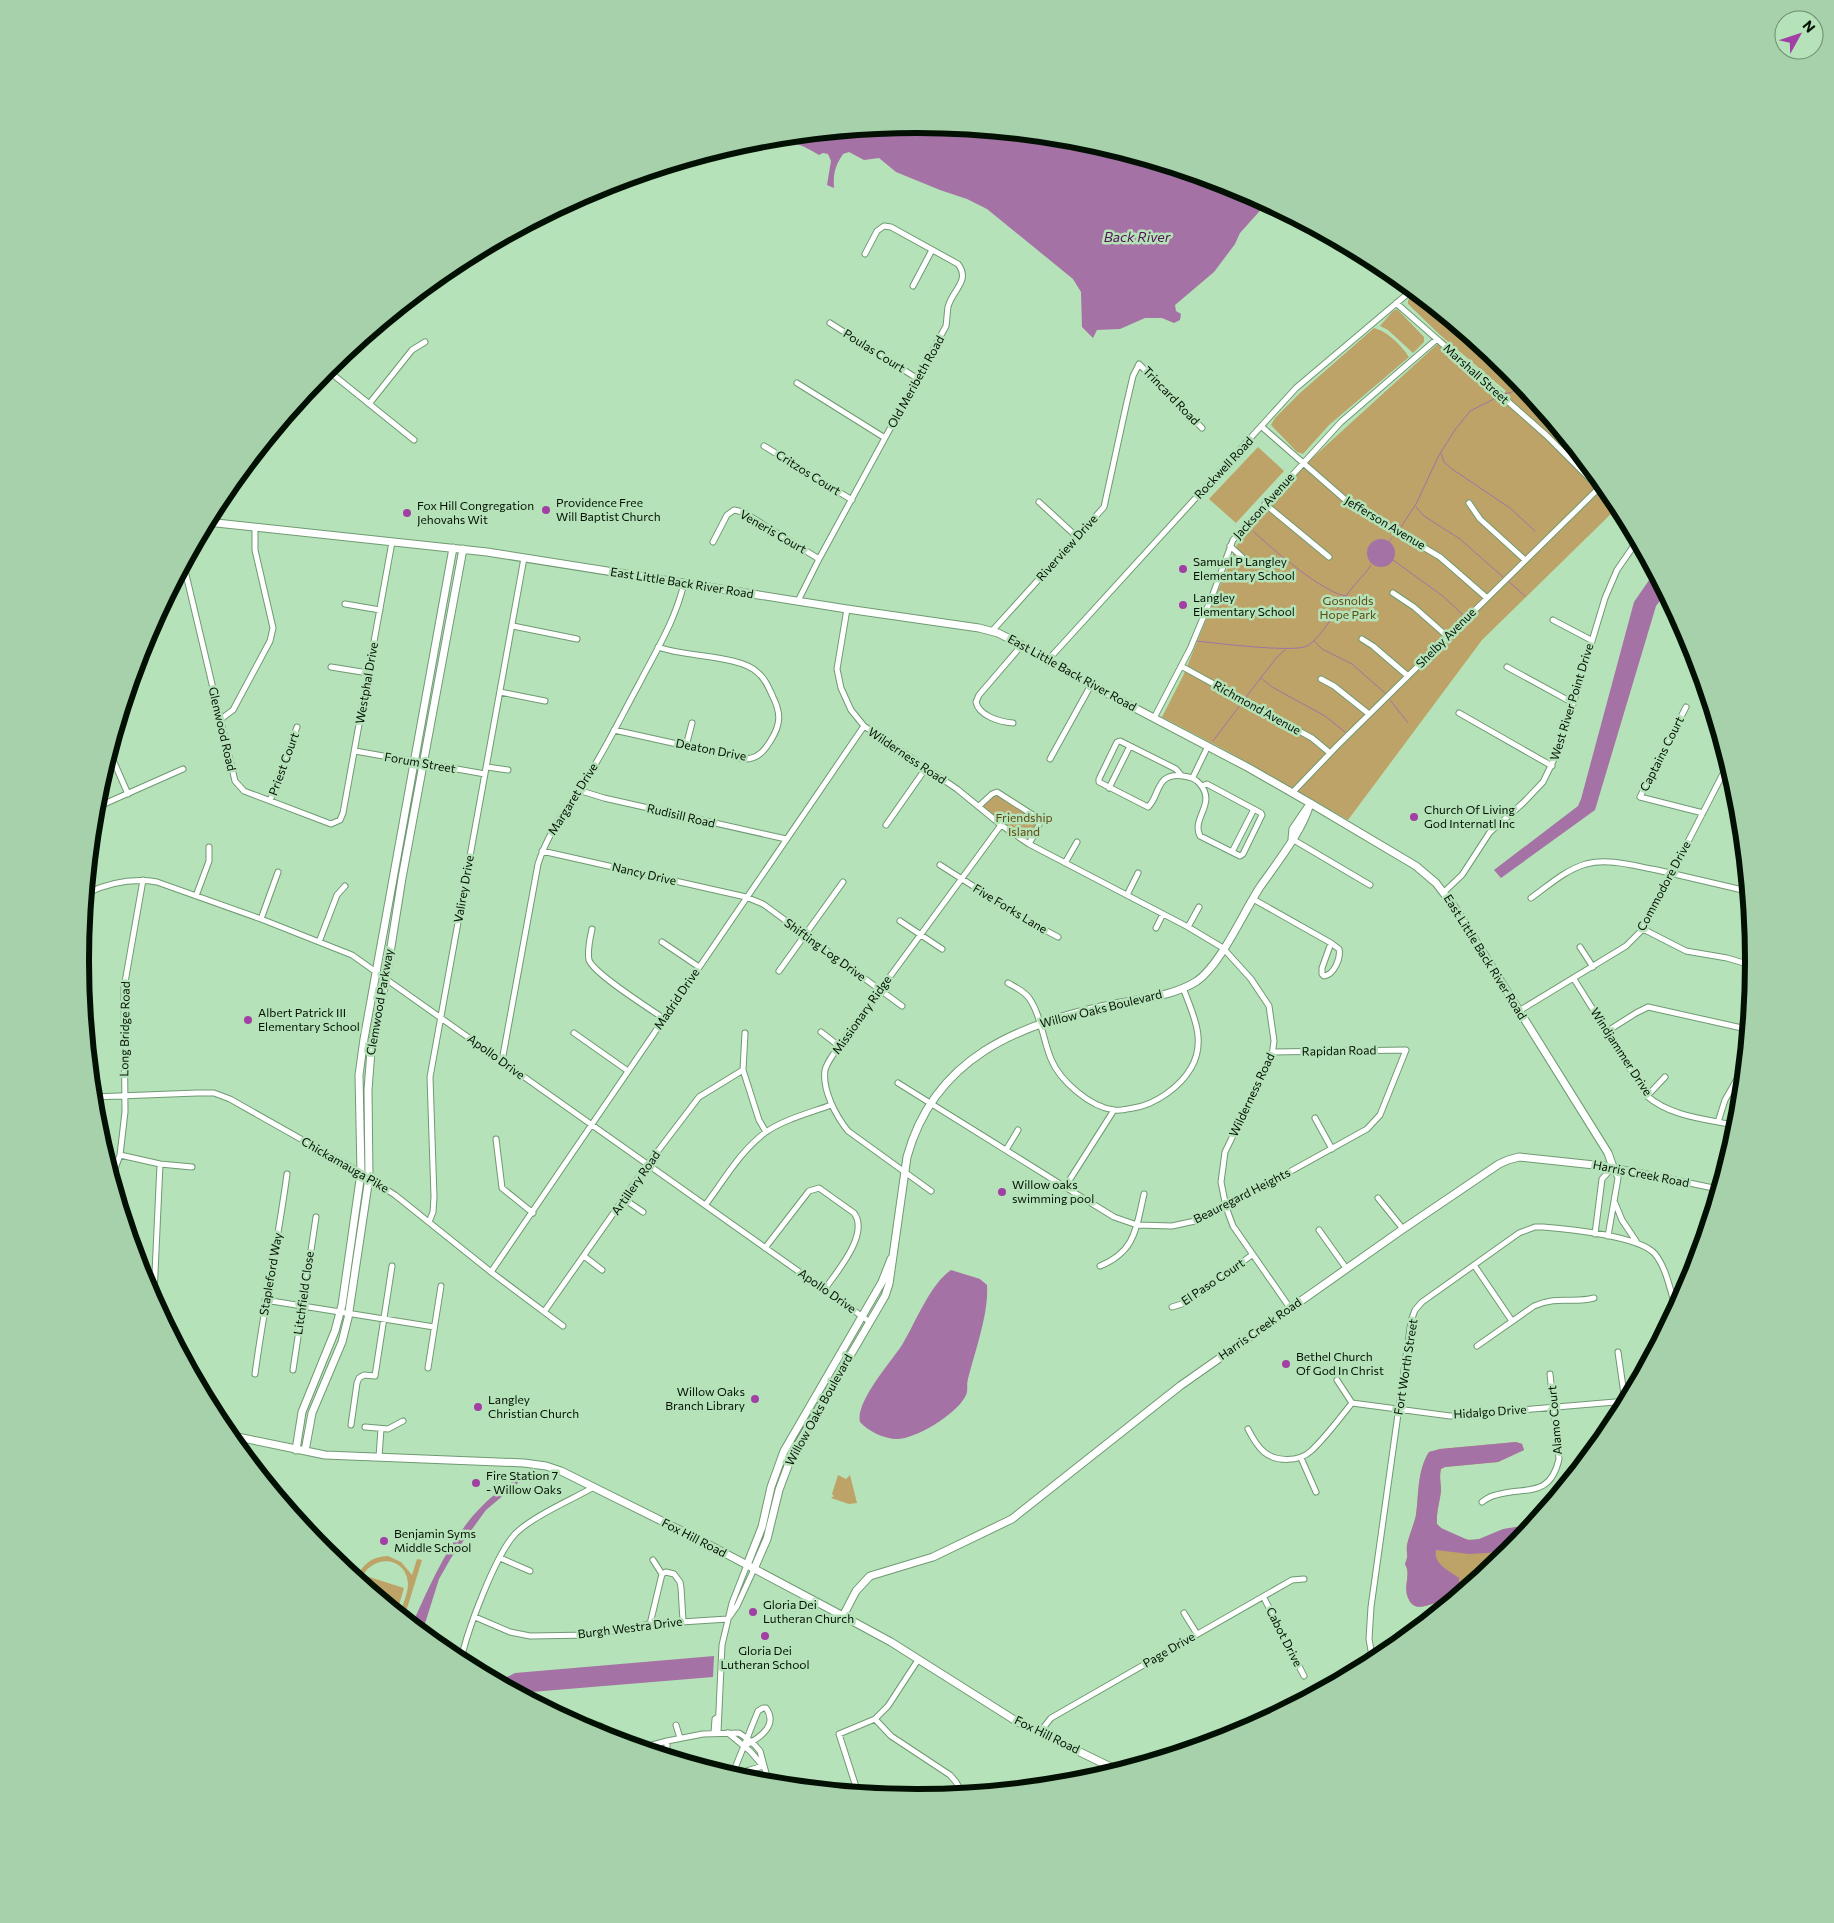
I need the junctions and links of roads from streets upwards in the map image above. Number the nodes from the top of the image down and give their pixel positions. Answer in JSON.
{"nodes":[{"id":1,"x":932,"y":250,"type":"junction"},
{"id":2,"x":865,"y":254,"type":"dead end"},
{"id":3,"x":914,"y":286,"type":"dead end"},
{"id":4,"x":1407,"y":294,"type":"edge"},
{"id":5,"x":1396,"y":303,"type":"junction"},
{"id":6,"x":830,"y":323,"type":"dead end"},
{"id":7,"x":1437,"y":339,"type":"junction"},
{"id":8,"x":425,"y":342,"type":"dead end"},
{"id":9,"x":1139,"y":364,"type":"joint"},
{"id":10,"x":333,"y":374,"type":"edge"},
{"id":11,"x":918,"y":379,"type":"junction"},
{"id":12,"x":797,"y":383,"type":"dead end"},
{"id":13,"x":369,"y":404,"type":"junction"},
{"id":14,"x":1262,"y":426,"type":"junction"},
{"id":15,"x":1202,"y":428,"type":"dead end"},
{"id":16,"x":885,"y":438,"type":"junction"},
{"id":17,"x":414,"y":440,"type":"dead end"},
{"id":18,"x":764,"y":446,"type":"dead end"},
{"id":19,"x":1303,"y":463,"type":"junction"},
{"id":20,"x":1583,"y":469,"type":"edge"},
{"id":21,"x":1598,"y":489,"type":"edge"},
{"id":22,"x":852,"y":500,"type":"junction"},
{"id":23,"x":1040,"y":502,"type":"dead end"},
{"id":24,"x":1469,"y":503,"type":"dead end"},
{"id":25,"x":1266,"y":504,"type":"junction"},
{"id":26,"x":215,"y":523,"type":"edge"},
{"id":27,"x":255,"y":528,"type":"junction"},
{"id":28,"x":1077,"y":537,"type":"junction"},
{"id":29,"x":392,"y":542,"type":"junction"},
{"id":30,"x":712,"y":542,"type":"dead end"},
{"id":31,"x":1230,"y":546,"type":"junction"},
{"id":32,"x":1633,"y":546,"type":"edge"},
{"id":33,"x":453,"y":548,"type":"junction"},
{"id":34,"x":463,"y":549,"type":"junction"},
{"id":35,"x":1242,"y":556,"type":"dead end"},
{"id":36,"x":1328,"y":557,"type":"dead end"},
{"id":37,"x":524,"y":558,"type":"junction"},
{"id":38,"x":820,"y":559,"type":"junction"},
{"id":39,"x":1525,"y":560,"type":"junction"},
{"id":40,"x":186,"y":573,"type":"edge"},
{"id":41,"x":684,"y":583,"type":"junction"},
{"id":42,"x":1393,"y":593,"type":"dead end"},
{"id":43,"x":1486,"y":598,"type":"junction"},
{"id":44,"x":798,"y":601,"type":"junction"},
{"id":45,"x":345,"y":604,"type":"dead end"},
{"id":46,"x":847,"y":609,"type":"junction"},
{"id":47,"x":380,"y":610,"type":"junction"},
{"id":48,"x":1554,"y":620,"type":"dead end"},
{"id":49,"x":513,"y":626,"type":"junction"},
{"id":50,"x":992,"y":631,"type":"junction"},
{"id":51,"x":1448,"y":637,"type":"junction"},
{"id":52,"x":577,"y":639,"type":"dead end"},
{"id":53,"x":1362,"y":639,"type":"dead end"},
{"id":54,"x":1592,"y":640,"type":"junction"},
{"id":55,"x":1022,"y":645,"type":"junction"},
{"id":56,"x":658,"y":647,"type":"junction"},
{"id":57,"x":1048,"y":660,"type":"junction"},
{"id":58,"x":1182,"y":666,"type":"junction"},
{"id":59,"x":331,"y":667,"type":"dead end"},
{"id":60,"x":1507,"y":667,"type":"dead end"},
{"id":61,"x":368,"y":673,"type":"junction"},
{"id":62,"x":1408,"y":676,"type":"junction"},
{"id":63,"x":1321,"y":679,"type":"dead end"},
{"id":64,"x":1091,"y":685,"type":"junction"},
{"id":65,"x":500,"y":692,"type":"junction"},
{"id":66,"x":545,"y":701,"type":"dead end"},
{"id":67,"x":1573,"y":703,"type":"junction"},
{"id":68,"x":1686,"y":707,"type":"dead end"},
{"id":69,"x":1369,"y":714,"type":"junction"},
{"id":70,"x":1459,"y":714,"type":"dead end"},
{"id":71,"x":1154,"y":718,"type":"junction"},
{"id":72,"x":221,"y":719,"type":"junction"},
{"id":73,"x":692,"y":723,"type":"dead end"},
{"id":74,"x":1013,"y":723,"type":"dead end"},
{"id":75,"x":864,"y":726,"type":"junction"},
{"id":76,"x":297,"y":727,"type":"dead end"},
{"id":77,"x":614,"y":730,"type":"junction"},
{"id":78,"x":686,"y":746,"type":"junction"},
{"id":79,"x":1130,"y":746,"type":"junction"},
{"id":80,"x":1208,"y":746,"type":"junction"},
{"id":81,"x":355,"y":751,"type":"junction"},
{"id":82,"x":1330,"y":753,"type":"junction"},
{"id":83,"x":1050,"y":759,"type":"dead end"},
{"id":84,"x":114,"y":761,"type":"edge"},
{"id":85,"x":415,"y":762,"type":"junction"},
{"id":86,"x":424,"y":764,"type":"junction"},
{"id":87,"x":1552,"y":766,"type":"junction"},
{"id":88,"x":487,"y":767,"type":"junction"},
{"id":89,"x":926,"y":768,"type":"junction"},
{"id":90,"x":183,"y":769,"type":"dead end"},
{"id":91,"x":508,"y":770,"type":"dead end"},
{"id":92,"x":486,"y":774,"type":"junction"},
{"id":93,"x":1723,"y":774,"type":"edge"},
{"id":94,"x":1181,"y":775,"type":"junction"},
{"id":95,"x":1193,"y":777,"type":"junction"},
{"id":96,"x":1202,"y":786,"type":"junction"},
{"id":97,"x":1109,"y":788,"type":"junction"},
{"id":98,"x":578,"y":790,"type":"junction"},
{"id":99,"x":1292,"y":793,"type":"junction"},
{"id":100,"x":128,"y":794,"type":"junction"},
{"id":101,"x":270,"y":801,"type":"junction"},
{"id":102,"x":1310,"y":803,"type":"junction"},
{"id":103,"x":104,"y":804,"type":"edge"},
{"id":104,"x":979,"y":806,"type":"junction"},
{"id":105,"x":1254,"y":809,"type":"junction"},
{"id":106,"x":1703,"y":813,"type":"junction"},
{"id":107,"x":337,"y":822,"type":"joint"},
{"id":108,"x":1001,"y":825,"type":"junction"},
{"id":109,"x":886,"y":826,"type":"dead end"},
{"id":110,"x":786,"y":839,"type":"junction"},
{"id":111,"x":1292,"y":839,"type":"junction"},
{"id":112,"x":1077,"y":842,"type":"dead end"},
{"id":113,"x":1029,"y":844,"type":"junction"},
{"id":114,"x":209,"y":848,"type":"dead end"},
{"id":115,"x":542,"y":851,"type":"junction"},
{"id":116,"x":1232,"y":852,"type":"junction"},
{"id":117,"x":1065,"y":863,"type":"junction"},
{"id":118,"x":940,"y":865,"type":"dead end"},
{"id":119,"x":278,"y":872,"type":"dead end"},
{"id":120,"x":1138,"y":873,"type":"dead end"},
{"id":121,"x":1672,"y":873,"type":"junction"},
{"id":122,"x":143,"y":880,"type":"junction"},
{"id":123,"x":962,"y":880,"type":"junction"},
{"id":124,"x":844,"y":882,"type":"dead end"},
{"id":125,"x":1370,"y":885,"type":"dead end"},
{"id":126,"x":345,"y":886,"type":"dead end"},
{"id":127,"x":1741,"y":889,"type":"edge"},
{"id":128,"x":92,"y":891,"type":"edge"},
{"id":129,"x":1444,"y":892,"type":"junction"},
{"id":130,"x":1127,"y":895,"type":"junction"},
{"id":131,"x":196,"y":896,"type":"junction"},
{"id":132,"x":746,"y":897,"type":"junction"},
{"id":133,"x":1531,"y":898,"type":"dead end"},
{"id":134,"x":1253,"y":899,"type":"junction"},
{"id":135,"x":1199,"y":907,"type":"dead end"},
{"id":136,"x":1163,"y":914,"type":"junction"},
{"id":137,"x":261,"y":919,"type":"junction"},
{"id":138,"x":900,"y":921,"type":"dead end"},
{"id":139,"x":1188,"y":927,"type":"junction"},
{"id":140,"x":1156,"y":928,"type":"dead end"},
{"id":141,"x":592,"y":929,"type":"dead end"},
{"id":142,"x":1643,"y":929,"type":"junction"},
{"id":143,"x":805,"y":934,"type":"junction"},
{"id":144,"x":920,"y":935,"type":"junction"},
{"id":145,"x":1058,"y":937,"type":"dead end"},
{"id":146,"x":319,"y":942,"type":"junction"},
{"id":147,"x":662,"y":942,"type":"dead end"},
{"id":148,"x":1331,"y":943,"type":"junction"},
{"id":149,"x":1580,"y":947,"type":"dead end"},
{"id":150,"x":1223,"y":948,"type":"junction"},
{"id":151,"x":942,"y":949,"type":"dead end"},
{"id":152,"x":1745,"y":963,"type":"edge"},
{"id":153,"x":698,"y":967,"type":"junction"},
{"id":154,"x":1592,"y":967,"type":"junction"},
{"id":155,"x":778,"y":970,"type":"dead end"},
{"id":156,"x":376,"y":972,"type":"junction"},
{"id":157,"x":386,"y":978,"type":"junction"},
{"id":158,"x":1574,"y":979,"type":"junction"},
{"id":159,"x":1008,"y":983,"type":"dead end"},
{"id":160,"x":1183,"y":988,"type":"junction"},
{"id":161,"x":880,"y":990,"type":"junction"},
{"id":162,"x":902,"y":1006,"type":"dead end"},
{"id":163,"x":1519,"y":1011,"type":"junction"},
{"id":164,"x":441,"y":1017,"type":"junction"},
{"id":165,"x":663,"y":1018,"type":"junction"},
{"id":166,"x":1039,"y":1024,"type":"junction"},
{"id":167,"x":1742,"y":1028,"type":"edge"},
{"id":168,"x":821,"y":1032,"type":"dead end"},
{"id":169,"x":1606,"y":1032,"type":"junction"},
{"id":170,"x":574,"y":1033,"type":"dead end"},
{"id":171,"x":744,"y":1033,"type":"dead end"},
{"id":172,"x":839,"y":1046,"type":"junction"},
{"id":173,"x":1406,"y":1050,"type":"joint"},
{"id":174,"x":1272,"y":1052,"type":"junction"},
{"id":175,"x":502,"y":1061,"type":"junction"},
{"id":176,"x":743,"y":1070,"type":"junction"},
{"id":177,"x":628,"y":1071,"type":"junction"},
{"id":178,"x":1665,"y":1077,"type":"dead end"},
{"id":179,"x":1736,"y":1081,"type":"edge"},
{"id":180,"x":898,"y":1083,"type":"dead end"},
{"id":181,"x":124,"y":1096,"type":"junction"},
{"id":182,"x":1647,"y":1096,"type":"junction"},
{"id":183,"x":101,"y":1098,"type":"edge"},
{"id":184,"x":931,"y":1104,"type":"junction"},
{"id":185,"x":831,"y":1105,"type":"junction"},
{"id":186,"x":1114,"y":1110,"type":"junction"},
{"id":187,"x":1315,"y":1118,"type":"dead end"},
{"id":188,"x":1718,"y":1122,"type":"junction"},
{"id":189,"x":1729,"y":1124,"type":"edge"},
{"id":190,"x":592,"y":1125,"type":"junction"},
{"id":191,"x":1018,"y":1130,"type":"dead end"},
{"id":192,"x":766,"y":1132,"type":"junction"},
{"id":193,"x":496,"y":1139,"type":"dead end"},
{"id":194,"x":1332,"y":1149,"type":"junction"},
{"id":195,"x":1006,"y":1150,"type":"junction"},
{"id":196,"x":120,"y":1155,"type":"junction"},
{"id":197,"x":160,"y":1164,"type":"junction"},
{"id":198,"x":648,"y":1164,"type":"junction"},
{"id":199,"x":192,"y":1167,"type":"dead end"},
{"id":200,"x":1613,"y":1167,"type":"junction"},
{"id":201,"x":115,"y":1169,"type":"edge"},
{"id":202,"x":361,"y":1173,"type":"junction"},
{"id":203,"x":287,"y":1174,"type":"dead end"},
{"id":204,"x":905,"y":1174,"type":"junction"},
{"id":205,"x":369,"y":1178,"type":"junction"},
{"id":206,"x":1065,"y":1187,"type":"junction"},
{"id":207,"x":1713,"y":1188,"type":"edge"},
{"id":208,"x":931,"y":1191,"type":"dead end"},
{"id":209,"x":1144,"y":1194,"type":"dead end"},
{"id":210,"x":624,"y":1198,"type":"junction"},
{"id":211,"x":1378,"y":1198,"type":"dead end"},
{"id":212,"x":1614,"y":1202,"type":"junction"},
{"id":213,"x":706,"y":1204,"type":"junction"},
{"id":214,"x":1226,"y":1206,"type":"junction"},
{"id":215,"x":533,"y":1212,"type":"junction"},
{"id":216,"x":643,"y":1212,"type":"dead end"},
{"id":217,"x":316,"y":1217,"type":"dead end"},
{"id":218,"x":429,"y":1222,"type":"junction"},
{"id":219,"x":1137,"y":1225,"type":"junction"},
{"id":220,"x":1403,"y":1229,"type":"junction"},
{"id":221,"x":1319,"y":1230,"type":"dead end"},
{"id":222,"x":1595,"y":1234,"type":"junction"},
{"id":223,"x":1608,"y":1236,"type":"junction"},
{"id":224,"x":1636,"y":1242,"type":"junction"},
{"id":225,"x":765,"y":1248,"type":"junction"},
{"id":226,"x":1252,"y":1255,"type":"junction"},
{"id":227,"x":584,"y":1256,"type":"junction"},
{"id":228,"x":892,"y":1257,"type":"junction"},
{"id":229,"x":1474,"y":1265,"type":"junction"},
{"id":230,"x":392,"y":1266,"type":"dead end"},
{"id":231,"x":1100,"y":1266,"type":"dead end"},
{"id":232,"x":1346,"y":1268,"type":"junction"},
{"id":233,"x":602,"y":1270,"type":"dead end"},
{"id":234,"x":491,"y":1272,"type":"junction"},
{"id":235,"x":155,"y":1284,"type":"edge"},
{"id":236,"x":441,"y":1286,"type":"dead end"},
{"id":237,"x":824,"y":1290,"type":"junction"},
{"id":238,"x":1594,"y":1298,"type":"dead end"},
{"id":239,"x":1673,"y":1299,"type":"edge"},
{"id":240,"x":265,"y":1300,"type":"junction"},
{"id":241,"x":303,"y":1306,"type":"junction"},
{"id":242,"x":1172,"y":1307,"type":"dead end"},
{"id":243,"x":1290,"y":1308,"type":"junction"},
{"id":244,"x":340,"y":1311,"type":"junction"},
{"id":245,"x":349,"y":1312,"type":"junction"},
{"id":246,"x":544,"y":1312,"type":"junction"},
{"id":247,"x":862,"y":1316,"type":"junction"},
{"id":248,"x":384,"y":1318,"type":"junction"},
{"id":249,"x":1512,"y":1321,"type":"junction"},
{"id":250,"x":870,"y":1322,"type":"junction"},
{"id":251,"x":563,"y":1326,"type":"dead end"},
{"id":252,"x":434,"y":1327,"type":"junction"},
{"id":253,"x":1477,"y":1346,"type":"dead end"},
{"id":254,"x":1618,"y":1352,"type":"dead end"},
{"id":255,"x":428,"y":1368,"type":"dead end"},
{"id":256,"x":293,"y":1370,"type":"dead end"},
{"id":257,"x":255,"y":1374,"type":"dead end"},
{"id":258,"x":1550,"y":1374,"type":"dead end"},
{"id":259,"x":1337,"y":1380,"type":"dead end"},
{"id":260,"x":1624,"y":1392,"type":"edge"},
{"id":261,"x":1618,"y":1402,"type":"edge"},
{"id":262,"x":1352,"y":1403,"type":"junction"},
{"id":263,"x":1555,"y":1407,"type":"junction"},
{"id":264,"x":1399,"y":1410,"type":"junction"},
{"id":265,"x":403,"y":1421,"type":"dead end"},
{"id":266,"x":352,"y":1425,"type":"dead end"},
{"id":267,"x":365,"y":1427,"type":"dead end"},
{"id":268,"x":381,"y":1429,"type":"junction"},
{"id":269,"x":1248,"y":1429,"type":"dead end"},
{"id":270,"x":239,"y":1437,"type":"edge"},
{"id":271,"x":296,"y":1450,"type":"junction"},
{"id":272,"x":305,"y":1452,"type":"junction"},
{"id":273,"x":379,"y":1457,"type":"junction"},
{"id":274,"x":1301,"y":1458,"type":"junction"},
{"id":275,"x":594,"y":1487,"type":"junction"},
{"id":276,"x":1316,"y":1492,"type":"dead end"},
{"id":277,"x":1482,"y":1502,"type":"dead end"},
{"id":278,"x":500,"y":1558,"type":"junction"},
{"id":279,"x":653,"y":1560,"type":"dead end"},
{"id":280,"x":747,"y":1565,"type":"junction"},
{"id":281,"x":754,"y":1569,"type":"junction"},
{"id":282,"x":530,"y":1571,"type":"dead end"},
{"id":283,"x":662,"y":1574,"type":"junction"},
{"id":284,"x":1304,"y":1579,"type":"dead end"},
{"id":285,"x":1264,"y":1598,"type":"junction"},
{"id":286,"x":1184,"y":1613,"type":"dead end"},
{"id":287,"x":843,"y":1616,"type":"junction"},
{"id":288,"x":475,"y":1617,"type":"junction"},
{"id":289,"x":728,"y":1619,"type":"junction"},
{"id":290,"x":683,"y":1621,"type":"junction"},
{"id":291,"x":650,"y":1624,"type":"junction"},
{"id":292,"x":1197,"y":1634,"type":"junction"},
{"id":293,"x":462,"y":1653,"type":"edge"},
{"id":294,"x":1372,"y":1653,"type":"edge"},
{"id":295,"x":918,"y":1660,"type":"junction"},
{"id":296,"x":1304,"y":1676,"type":"dead end"},
{"id":297,"x":875,"y":1718,"type":"junction"},
{"id":298,"x":676,"y":1724,"type":"dead end"},
{"id":299,"x":716,"y":1732,"type":"junction"},
{"id":300,"x":1040,"y":1732,"type":"junction"},
{"id":301,"x":728,"y":1733,"type":"junction"},
{"id":302,"x":680,"y":1738,"type":"junction"},
{"id":303,"x":750,"y":1740,"type":"junction"},
{"id":304,"x":667,"y":1741,"type":"junction"},
{"id":305,"x":650,"y":1746,"type":"edge"},
{"id":306,"x":744,"y":1746,"type":"junction"},
{"id":307,"x":667,"y":1751,"type":"edge"},
{"id":308,"x":763,"y":1766,"type":"junction"},
{"id":309,"x":1112,"y":1766,"type":"edge"},
{"id":310,"x":736,"y":1770,"type":"edge"},
{"id":311,"x":744,"y":1771,"type":"edge"},
{"id":312,"x":766,"y":1776,"type":"edge"},
{"id":313,"x":856,"y":1787,"type":"edge"},
{"id":314,"x":959,"y":1788,"type":"edge"}],
"edges":[{"from":1,"to":2,"type":"street","name":"Old Meribeth Road"},
{"from":1,"to":3,"type":"street"},
{"from":1,"to":11,"type":"street","name":"Old Meribeth Road"},
{"from":4,"to":5,"type":"street","name":"Rockwell Road"},
{"from":5,"to":7,"type":"street","name":"Marshall Street"},
{"from":5,"to":14,"type":"street","name":"Rockwell Road"},
{"from":6,"to":11,"type":"street","name":"Poulas Court"},
{"from":7,"to":19,"type":"street","name":"Jackson Avenue"},
{"from":7,"to":20,"type":"street","name":"Marshall Street"},
{"from":8,"to":13,"type":"street"},
{"from":9,"to":15,"type":"street","name":"Trincard Road"},
{"from":9,"to":28,"type":"street","name":"Riverview Drive"},
{"from":10,"to":13,"type":"street"},
{"from":11,"to":16,"type":"street","name":"Old Meribeth Road"},
{"from":12,"to":16,"type":"street"},
{"from":13,"to":17,"type":"street"},
{"from":14,"to":19,"type":"street","name":"Jefferson Avenue"},
{"from":14,"to":57,"type":"street","name":"Rockwell Road"},
{"from":16,"to":22,"type":"street","name":"Old Meribeth Road"},
{"from":18,"to":22,"type":"street","name":"Critzos Court"},
{"from":19,"to":25,"type":"street","name":"Jackson Avenue"},
{"from":19,"to":43,"type":"street","name":"Jefferson Avenue"},
{"from":21,"to":39,"type":"street","name":"Shelby Avenue"},
{"from":22,"to":38,"type":"street","name":"Old Meribeth Road"},
{"from":23,"to":28,"type":"street"},
{"from":24,"to":39,"type":"street"},
{"from":25,"to":31,"type":"street","name":"Jackson Avenue"},
{"from":25,"to":36,"type":"street"},
{"from":26,"to":27,"type":"street"},
{"from":27,"to":29,"type":"street","name":"East Little Back River Road"},
{"from":27,"to":72,"type":"street"},
{"from":28,"to":50,"type":"street","name":"Riverview Drive"},
{"from":29,"to":33,"type":"street","name":"East Little Back River Road"},
{"from":29,"to":47,"type":"street","name":"Westphal Drive"},
{"from":30,"to":38,"type":"street","name":"Veneris Court"},
{"from":31,"to":35,"type":"street"},
{"from":31,"to":58,"type":"street","name":"Jackson Avenue"},
{"from":32,"to":54,"type":"street","name":"West River Point Drive"},
{"from":33,"to":34,"type":"street","name":"East Little Back River Road"},
{"from":33,"to":85,"type":"street","name":"Clemwood Parkway"},
{"from":34,"to":37,"type":"street","name":"East Little Back River Road"},
{"from":34,"to":86,"type":"street","name":"Clemwood Parkway"},
{"from":37,"to":41,"type":"street","name":"East Little Back River Road"},
{"from":37,"to":49,"type":"street","name":"Valirey Drive"},
{"from":38,"to":44,"type":"street","name":"Old Meribeth Road"},
{"from":39,"to":43,"type":"street","name":"Shelby Avenue"},
{"from":40,"to":72,"type":"street","name":"Glenwood Road"},
{"from":41,"to":44,"type":"street","name":"East Little Back River Road"},
{"from":41,"to":56,"type":"street","name":"Margaret Drive"},
{"from":42,"to":51,"type":"street"},
{"from":43,"to":51,"type":"street","name":"Shelby Avenue"},
{"from":44,"to":46,"type":"street","name":"East Little Back River Road"},
{"from":45,"to":47,"type":"street"},
{"from":46,"to":50,"type":"street","name":"East Little Back River Road"},
{"from":46,"to":75,"type":"street","name":"Wilderness Road"},
{"from":47,"to":61,"type":"street","name":"Westphal Drive"},
{"from":48,"to":54,"type":"street"},
{"from":49,"to":52,"type":"street"},
{"from":49,"to":65,"type":"street","name":"Valirey Drive"},
{"from":50,"to":55,"type":"street","name":"East Little Back River Road"},
{"from":51,"to":62,"type":"street","name":"Shelby Avenue"},
{"from":53,"to":62,"type":"street"},
{"from":54,"to":67,"type":"street","name":"West River Point Drive"},
{"from":55,"to":57,"type":"street","name":"East Little Back River Road"},
{"from":55,"to":74,"type":"street"},
{"from":56,"to":77,"type":"street","name":"Margaret Drive"},
{"from":56,"to":78,"type":"street","name":"Deaton Drive"},
{"from":57,"to":64,"type":"street","name":"East Little Back River Road"},
{"from":58,"to":71,"type":"street","name":"Jackson Avenue"},
{"from":58,"to":82,"type":"street","name":"Richmond Avenue"},
{"from":59,"to":61,"type":"street"},
{"from":60,"to":67,"type":"street"},
{"from":61,"to":81,"type":"street","name":"Westphal Drive"},
{"from":62,"to":69,"type":"street","name":"Shelby Avenue"},
{"from":63,"to":69,"type":"street"},
{"from":64,"to":71,"type":"street","name":"East Little Back River Road"},
{"from":64,"to":83,"type":"street"},
{"from":65,"to":66,"type":"street"},
{"from":65,"to":88,"type":"street","name":"Valirey Drive"},
{"from":67,"to":87,"type":"street","name":"West River Point Drive"},
{"from":68,"to":106,"type":"street","name":"Captains Court"},
{"from":69,"to":82,"type":"street","name":"Shelby Avenue"},
{"from":70,"to":87,"type":"street"},
{"from":71,"to":80,"type":"street","name":"East Little Back River Road"},
{"from":72,"to":101,"type":"street","name":"Glenwood Road"},
{"from":73,"to":78,"type":"street"},
{"from":75,"to":89,"type":"street","name":"Wilderness Road"},
{"from":75,"to":110,"type":"street","name":"Madrid Drive"},
{"from":76,"to":101,"type":"street","name":"Priest Court"},
{"from":77,"to":78,"type":"street","name":"Deaton Drive"},
{"from":77,"to":98,"type":"street","name":"Margaret Drive"},
{"from":79,"to":94,"type":"street"},
{"from":79,"to":97,"type":"street"},
{"from":79,"to":97,"type":"street"},
{"from":80,"to":95,"type":"street"},
{"from":80,"to":99,"type":"street","name":"East Little Back River Road"},
{"from":81,"to":85,"type":"street","name":"Forum Street"},
{"from":81,"to":107,"type":"street","name":"Westphal Drive"},
{"from":82,"to":99,"type":"street","name":"Shelby Avenue"},
{"from":84,"to":100,"type":"street"},
{"from":85,"to":86,"type":"street","name":"Forum Street"},
{"from":85,"to":156,"type":"street","name":"Clemwood Parkway"},
{"from":86,"to":92,"type":"street","name":"Forum Street"},
{"from":86,"to":157,"type":"street","name":"Clemwood Parkway"},
{"from":87,"to":129,"type":"street","name":"West River Point Drive"},
{"from":88,"to":91,"type":"street"},
{"from":88,"to":92,"type":"street","name":"Valirey Drive"},
{"from":89,"to":104,"type":"street","name":"Wilderness Road"},
{"from":89,"to":109,"type":"street"},
{"from":90,"to":100,"type":"street"},
{"from":92,"to":164,"type":"street","name":"Valirey Drive"},
{"from":93,"to":106,"type":"street","name":"Commodore Drive"},
{"from":94,"to":95,"type":"street"},
{"from":94,"to":97,"type":"street"},
{"from":95,"to":96,"type":"street"},
{"from":96,"to":105,"type":"street"},
{"from":96,"to":116,"type":"street"},
{"from":98,"to":110,"type":"street","name":"Rudisill Road"},
{"from":98,"to":115,"type":"street","name":"Margaret Drive"},
{"from":99,"to":102,"type":"street","name":"East Little Back River Road"},
{"from":100,"to":103,"type":"street"},
{"from":101,"to":107,"type":"street","name":"Glenwood Road"},
{"from":102,"to":111,"type":"street","name":"Willow Oaks Boulevard"},
{"from":102,"to":129,"type":"street","name":"East Little Back River Road"},
{"from":104,"to":108,"type":"street","name":"Wilderness Road"},
{"from":104,"to":113,"type":"street"},
{"from":105,"to":116,"type":"street"},
{"from":105,"to":116,"type":"street"},
{"from":106,"to":121,"type":"street","name":"Commodore Drive"},
{"from":108,"to":113,"type":"street","name":"Wilderness Road"},
{"from":108,"to":123,"type":"street","name":"Missionary Ridge"},
{"from":110,"to":132,"type":"street","name":"Madrid Drive"},
{"from":111,"to":125,"type":"street"},
{"from":111,"to":134,"type":"street","name":"Willow Oaks Boulevard"},
{"from":112,"to":117,"type":"street"},
{"from":113,"to":117,"type":"street","name":"Wilderness Road"},
{"from":114,"to":131,"type":"street"},
{"from":115,"to":132,"type":"street","name":"Nancy Drive"},
{"from":115,"to":175,"type":"street","name":"Margaret Drive"},
{"from":117,"to":130,"type":"street","name":"Wilderness Road"},
{"from":118,"to":123,"type":"street","name":"Five Forks Lane"},
{"from":119,"to":137,"type":"street"},
{"from":120,"to":130,"type":"street"},
{"from":121,"to":127,"type":"street"},
{"from":121,"to":133,"type":"street"},
{"from":121,"to":142,"type":"street","name":"Commodore Drive"},
{"from":122,"to":128,"type":"street","name":"Apollo Drive"},
{"from":122,"to":131,"type":"street","name":"Apollo Drive"},
{"from":122,"to":181,"type":"street","name":"Long Bridge Road"},
{"from":123,"to":144,"type":"street","name":"Missionary Ridge"},
{"from":123,"to":145,"type":"street","name":"Five Forks Lane"},
{"from":124,"to":143,"type":"street"},
{"from":126,"to":146,"type":"street"},
{"from":129,"to":163,"type":"street","name":"East Little Back River Road"},
{"from":130,"to":136,"type":"street","name":"Wilderness Road"},
{"from":131,"to":137,"type":"street","name":"Apollo Drive"},
{"from":132,"to":143,"type":"street","name":"Shifting Log Drive"},
{"from":132,"to":153,"type":"street","name":"Madrid Drive"},
{"from":134,"to":148,"type":"street"},
{"from":134,"to":150,"type":"street","name":"Willow Oaks Boulevard"},
{"from":135,"to":139,"type":"street"},
{"from":136,"to":139,"type":"street","name":"Wilderness Road"},
{"from":136,"to":140,"type":"street"},
{"from":137,"to":146,"type":"street","name":"Apollo Drive"},
{"from":138,"to":144,"type":"street"},
{"from":139,"to":150,"type":"street","name":"Wilderness Road"},
{"from":141,"to":165,"type":"street"},
{"from":142,"to":152,"type":"street"},
{"from":142,"to":154,"type":"street","name":"Commodore Drive"},
{"from":143,"to":155,"type":"street"},
{"from":143,"to":161,"type":"street","name":"Shifting Log Drive"},
{"from":144,"to":151,"type":"street"},
{"from":144,"to":161,"type":"street","name":"Missionary Ridge"},
{"from":146,"to":156,"type":"street","name":"Apollo Drive"},
{"from":147,"to":153,"type":"street"},
{"from":148,"to":148,"type":"street"},
{"from":149,"to":154,"type":"street"},
{"from":150,"to":160,"type":"street","name":"Willow Oaks Boulevard"},
{"from":150,"to":174,"type":"street","name":"Wilderness Road"},
{"from":153,"to":165,"type":"street","name":"Madrid Drive"},
{"from":154,"to":158,"type":"street","name":"Commodore Drive"},
{"from":156,"to":157,"type":"street","name":"Apollo Drive"},
{"from":156,"to":202,"type":"street","name":"Clemwood Parkway"},
{"from":157,"to":164,"type":"street","name":"Apollo Drive"},
{"from":157,"to":205,"type":"street","name":"Clemwood Parkway"},
{"from":158,"to":163,"type":"street","name":"Commodore Drive"},
{"from":158,"to":169,"type":"street","name":"Windjammer Drive"},
{"from":159,"to":166,"type":"street"},
{"from":160,"to":166,"type":"street","name":"Willow Oaks Boulevard"},
{"from":160,"to":186,"type":"street"},
{"from":161,"to":162,"type":"street","name":"Shifting Log Drive"},
{"from":161,"to":172,"type":"street","name":"Missionary Ridge"},
{"from":163,"to":200,"type":"street","name":"East Little Back River Road"},
{"from":164,"to":175,"type":"street","name":"Apollo Drive"},
{"from":164,"to":218,"type":"street","name":"Valirey Drive"},
{"from":165,"to":177,"type":"street","name":"Madrid Drive"},
{"from":166,"to":184,"type":"street","name":"Willow Oaks Boulevard"},
{"from":166,"to":186,"type":"street"},
{"from":167,"to":169,"type":"street"},
{"from":168,"to":172,"type":"street"},
{"from":169,"to":182,"type":"street","name":"Windjammer Drive"},
{"from":170,"to":177,"type":"street"},
{"from":171,"to":176,"type":"street"},
{"from":172,"to":185,"type":"street","name":"Missionary Ridge"},
{"from":173,"to":174,"type":"street","name":"Rapidan Road"},
{"from":173,"to":194,"type":"street","name":"Beauregard Heights"},
{"from":174,"to":214,"type":"street","name":"Wilderness Road"},
{"from":175,"to":190,"type":"street","name":"Apollo Drive"},
{"from":176,"to":192,"type":"street"},
{"from":176,"to":198,"type":"street","name":"Artillery Road"},
{"from":177,"to":190,"type":"street","name":"Madrid Drive"},
{"from":178,"to":182,"type":"street"},
{"from":179,"to":188,"type":"street"},
{"from":180,"to":184,"type":"street","name":"Beauregard Heights"},
{"from":181,"to":183,"type":"street","name":"Chickamauga Pike"},
{"from":181,"to":196,"type":"street","name":"Long Bridge Road"},
{"from":181,"to":202,"type":"street","name":"Chickamauga Pike"},
{"from":182,"to":188,"type":"street","name":"Windjammer Drive"},
{"from":184,"to":195,"type":"street","name":"Beauregard Heights"},
{"from":184,"to":204,"type":"street","name":"Willow Oaks Boulevard"},
{"from":185,"to":192,"type":"street"},
{"from":185,"to":204,"type":"street","name":"Missionary Ridge"},
{"from":186,"to":206,"type":"street"},
{"from":187,"to":194,"type":"street"},
{"from":188,"to":189,"type":"street","name":"Windjammer Drive"},
{"from":190,"to":198,"type":"street","name":"Apollo Drive"},
{"from":190,"to":215,"type":"street","name":"Madrid Drive"},
{"from":191,"to":195,"type":"street"},
{"from":192,"to":213,"type":"street"},
{"from":193,"to":215,"type":"street"},
{"from":194,"to":214,"type":"street","name":"Beauregard Heights"},
{"from":195,"to":206,"type":"street","name":"Beauregard Heights"},
{"from":196,"to":197,"type":"street"},
{"from":196,"to":201,"type":"street","name":"Long Bridge Road"},
{"from":197,"to":199,"type":"street"},
{"from":197,"to":235,"type":"street"},
{"from":198,"to":210,"type":"street","name":"Artillery Road"},
{"from":198,"to":213,"type":"street","name":"Apollo Drive"},
{"from":200,"to":207,"type":"street","name":"Harris Creek Road"},
{"from":200,"to":212,"type":"street","name":"East Little Back River Road"},
{"from":200,"to":220,"type":"street","name":"Harris Creek Road"},
{"from":200,"to":222,"type":"street"},
{"from":202,"to":205,"type":"street","name":"Chickamauga Pike"},
{"from":202,"to":244,"type":"street","name":"Clemwood Parkway"},
{"from":203,"to":240,"type":"street","name":"Stapleford Way"},
{"from":204,"to":208,"type":"street","name":"Missionary Ridge"},
{"from":204,"to":228,"type":"street","name":"Willow Oaks Boulevard"},
{"from":205,"to":218,"type":"street","name":"Chickamauga Pike"},
{"from":205,"to":245,"type":"street","name":"Clemwood Parkway"},
{"from":206,"to":219,"type":"street","name":"Beauregard Heights"},
{"from":209,"to":219,"type":"street"},
{"from":210,"to":216,"type":"street"},
{"from":210,"to":227,"type":"street","name":"Artillery Road"},
{"from":211,"to":220,"type":"street"},
{"from":212,"to":223,"type":"street","name":"East Little Back River Road"},
{"from":212,"to":224,"type":"street"},
{"from":213,"to":225,"type":"street","name":"Apollo Drive"},
{"from":214,"to":219,"type":"street","name":"Beauregard Heights"},
{"from":214,"to":226,"type":"street","name":"Wilderness Road"},
{"from":215,"to":234,"type":"street","name":"Madrid Drive"},
{"from":217,"to":241,"type":"street","name":"Litchfield Close"},
{"from":218,"to":234,"type":"street","name":"Chickamauga Pike"},
{"from":219,"to":231,"type":"street"},
{"from":220,"to":232,"type":"street","name":"Harris Creek Road"},
{"from":221,"to":232,"type":"street"},
{"from":222,"to":223,"type":"street","name":"Fort Worth Street"},
{"from":222,"to":229,"type":"street","name":"Fort Worth Street"},
{"from":223,"to":224,"type":"street","name":"Fort Worth Street"},
{"from":224,"to":239,"type":"street","name":"Fort Worth Street"},
{"from":225,"to":237,"type":"street","name":"Apollo Drive"},
{"from":225,"to":237,"type":"street"},
{"from":226,"to":242,"type":"street","name":"El Paso Court"},
{"from":226,"to":243,"type":"street","name":"Wilderness Road"},
{"from":227,"to":233,"type":"street"},
{"from":227,"to":246,"type":"street","name":"Artillery Road"},
{"from":228,"to":247,"type":"street","name":"Willow Oaks Boulevard"},
{"from":228,"to":250,"type":"street","name":"Willow Oaks Boulevard"},
{"from":229,"to":249,"type":"street"},
{"from":229,"to":264,"type":"street","name":"Fort Worth Street"},
{"from":230,"to":248,"type":"street"},
{"from":232,"to":243,"type":"street","name":"Harris Creek Road"},
{"from":234,"to":246,"type":"street","name":"Chickamauga Pike"},
{"from":236,"to":252,"type":"street"},
{"from":237,"to":247,"type":"street","name":"Apollo Drive"},
{"from":238,"to":249,"type":"street"},
{"from":240,"to":241,"type":"street"},
{"from":240,"to":257,"type":"street","name":"Stapleford Way"},
{"from":241,"to":244,"type":"street"},
{"from":241,"to":256,"type":"street","name":"Litchfield Close"},
{"from":243,"to":287,"type":"street","name":"Harris Creek Road"},
{"from":244,"to":245,"type":"street"},
{"from":244,"to":271,"type":"street","name":"Clemwood Parkway"},
{"from":245,"to":248,"type":"street"},
{"from":245,"to":272,"type":"street","name":"Clemwood Parkway"},
{"from":246,"to":251,"type":"street","name":"Chickamauga Pike"},
{"from":247,"to":250,"type":"street","name":"Apollo Drive"},
{"from":247,"to":280,"type":"street","name":"Willow Oaks Boulevard"},
{"from":248,"to":252,"type":"street"},
{"from":248,"to":266,"type":"street"},
{"from":249,"to":253,"type":"street"},
{"from":250,"to":281,"type":"street","name":"Willow Oaks Boulevard"},
{"from":252,"to":255,"type":"street"},
{"from":254,"to":260,"type":"street"},
{"from":258,"to":263,"type":"street","name":"Alamo Court"},
{"from":259,"to":262,"type":"street"},
{"from":261,"to":263,"type":"street","name":"Hidalgo Drive"},
{"from":262,"to":264,"type":"street","name":"Hidalgo Drive"},
{"from":262,"to":274,"type":"street"},
{"from":263,"to":264,"type":"street","name":"Hidalgo Drive"},
{"from":263,"to":277,"type":"street","name":"Alamo Court"},
{"from":264,"to":294,"type":"street","name":"Fort Worth Street"},
{"from":265,"to":268,"type":"street"},
{"from":267,"to":268,"type":"street"},
{"from":268,"to":273,"type":"street"},
{"from":269,"to":274,"type":"street"},
{"from":270,"to":271,"type":"street","name":"Fox Hill Road"},
{"from":271,"to":272,"type":"street","name":"Fox Hill Road"},
{"from":272,"to":273,"type":"street","name":"Fox Hill Road"},
{"from":273,"to":275,"type":"street","name":"Fox Hill Road"},
{"from":274,"to":276,"type":"street"},
{"from":275,"to":278,"type":"street"},
{"from":275,"to":280,"type":"street","name":"Fox Hill Road"},
{"from":278,"to":282,"type":"street"},
{"from":278,"to":288,"type":"street"},
{"from":279,"to":283,"type":"street"},
{"from":280,"to":281,"type":"street","name":"Fox Hill Road"},
{"from":280,"to":289,"type":"street"},
{"from":281,"to":287,"type":"street","name":"Fox Hill Road"},
{"from":281,"to":289,"type":"street"},
{"from":283,"to":290,"type":"street"},
{"from":283,"to":291,"type":"street"},
{"from":284,"to":285,"type":"street","name":"Page Drive"},
{"from":285,"to":292,"type":"street","name":"Page Drive"},
{"from":285,"to":296,"type":"street","name":"Cabot Drive"},
{"from":286,"to":292,"type":"street"},
{"from":287,"to":295,"type":"street","name":"Fox Hill Road"},
{"from":288,"to":291,"type":"street","name":"Burgh Westra Drive"},
{"from":288,"to":293,"type":"street"},
{"from":289,"to":290,"type":"street","name":"Burgh Westra Drive"},
{"from":289,"to":299,"type":"street"},
{"from":290,"to":291,"type":"street","name":"Burgh Westra Drive"},
{"from":292,"to":300,"type":"street","name":"Page Drive"},
{"from":295,"to":297,"type":"street"},
{"from":295,"to":300,"type":"street","name":"Fox Hill Road"},
{"from":297,"to":313,"type":"street"},
{"from":297,"to":314,"type":"street"},
{"from":298,"to":302,"type":"street"},
{"from":299,"to":301,"type":"street"},
{"from":299,"to":302,"type":"street"},
{"from":300,"to":309,"type":"street","name":"Fox Hill Road"},
{"from":301,"to":303,"type":"street"},
{"from":301,"to":306,"type":"street"},
{"from":302,"to":304,"type":"street"},
{"from":303,"to":303,"type":"street"},
{"from":303,"to":306,"type":"street"},
{"from":303,"to":308,"type":"street"},
{"from":304,"to":305,"type":"street"},
{"from":304,"to":307,"type":"street"},
{"from":306,"to":308,"type":"street"},
{"from":306,"to":310,"type":"street"},
{"from":308,"to":311,"type":"street"},
{"from":308,"to":312,"type":"street"}]}
